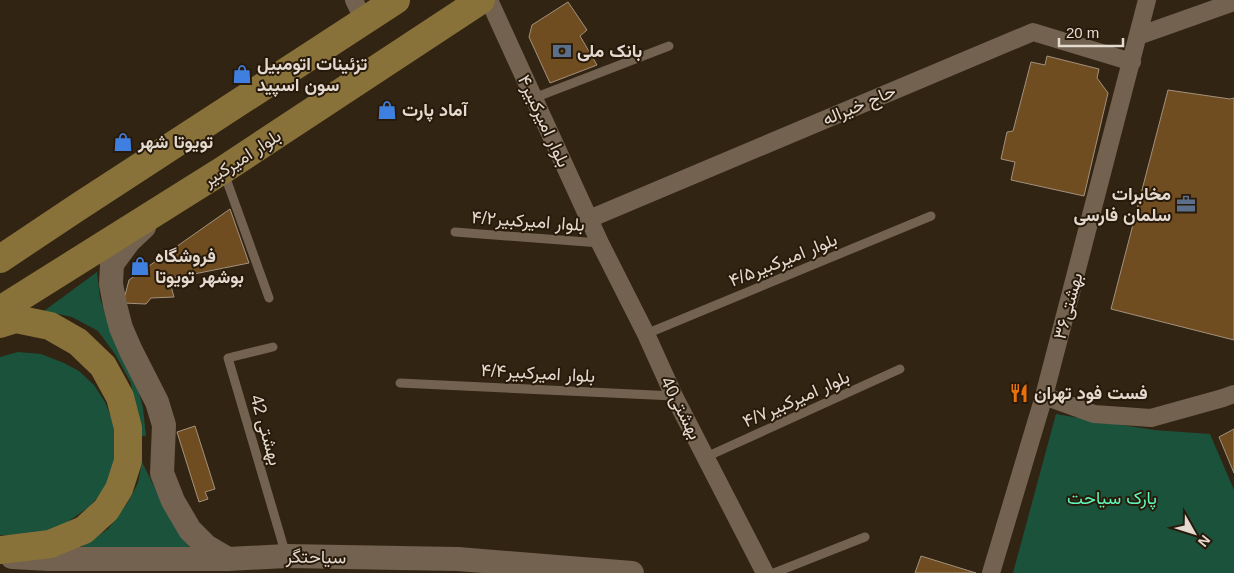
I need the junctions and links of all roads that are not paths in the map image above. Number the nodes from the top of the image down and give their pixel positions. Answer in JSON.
{"nodes":[{"id":1,"x":396,"y":0,"type":"edge"},
{"id":2,"x":481,"y":0,"type":"edge"},
{"id":3,"x":489,"y":0,"type":"edge"},
{"id":4,"x":1148,"y":0,"type":"edge"},
{"id":5,"x":1234,"y":2,"type":"edge"},
{"id":6,"x":359,"y":11,"type":"edge"},
{"id":7,"x":1138,"y":36,"type":"junction"},
{"id":8,"x":669,"y":46,"type":"dead end"},
{"id":9,"x":1132,"y":62,"type":"junction"},
{"id":10,"x":534,"y":98,"type":"junction"},
{"id":11,"x":223,"y":170,"type":"junction"},
{"id":12,"x":162,"y":210,"type":"junction"},
{"id":13,"x":931,"y":216,"type":"dead end"},
{"id":14,"x":589,"y":219,"type":"junction"},
{"id":15,"x":454,"y":232,"type":"dead end"},
{"id":16,"x":600,"y":243,"type":"junction"},
{"id":17,"x":1,"y":258,"type":"edge"},
{"id":18,"x":269,"y":298,"type":"dead end"},
{"id":19,"x":0,"y":310,"type":"edge"},
{"id":20,"x":0,"y":324,"type":"edge"},
{"id":21,"x":646,"y":334,"type":"junction"},
{"id":22,"x":273,"y":346,"type":"dead end"},
{"id":23,"x":900,"y":369,"type":"dead end"},
{"id":24,"x":400,"y":383,"type":"dead end"},
{"id":25,"x":1234,"y":394,"type":"edge"},
{"id":26,"x":674,"y":396,"type":"junction"},
{"id":27,"x":1044,"y":396,"type":"junction"},
{"id":28,"x":706,"y":457,"type":"junction"},
{"id":29,"x":865,"y":537,"type":"dead end"},
{"id":30,"x":0,"y":550,"type":"edge"},
{"id":31,"x":0,"y":556,"type":"edge"},
{"id":32,"x":286,"y":556,"type":"junction"},
{"id":33,"x":228,"y":559,"type":"junction"},
{"id":34,"x":632,"y":573,"type":"edge"},
{"id":35,"x":765,"y":573,"type":"edge"},
{"id":36,"x":774,"y":573,"type":"edge"},
{"id":37,"x":991,"y":573,"type":"edge"}],
"edges":[{"from":1,"to":6,"type":"main road"},
{"from":2,"to":11,"type":"main road","name":"بلوار امیرکبیر"},
{"from":3,"to":10,"type":"street","name":"۴بلوار امیرکبیر"},
{"from":4,"to":7,"type":"street","name":"بهشتی۳۶"},
{"from":5,"to":7,"type":"street"},
{"from":6,"to":17,"type":"main road"},
{"from":7,"to":9,"type":"street","name":"بهشتی۳۶"},
{"from":8,"to":10,"type":"lane"},
{"from":9,"to":14,"type":"street","name":"حاج خیراله"},
{"from":9,"to":27,"type":"street","name":"بهشتی۳۶"},
{"from":10,"to":14,"type":"street","name":"۴بلوار امیرکبیر"},
{"from":11,"to":12,"type":"main road","name":"بلوار امیرکبیر"},
{"from":11,"to":18,"type":"lane"},
{"from":12,"to":19,"type":"main road","name":"بلوار امیرکبیر"},
{"from":12,"to":33,"type":"main road"},
{"from":13,"to":21,"type":"lane","name":"بلوار امیرکبیر۴/۵"},
{"from":14,"to":16,"type":"street","name":"۴بلوار امیرکبیر"},
{"from":15,"to":16,"type":"lane","name":"بلوار امیرکبیر۴/۲"},
{"from":16,"to":21,"type":"street","name":"40بهشتی"},
{"from":20,"to":30,"type":"main road"},
{"from":21,"to":26,"type":"street","name":"40بهشتی"},
{"from":22,"to":32,"type":"lane","name":"42 بهشتی"},
{"from":23,"to":28,"type":"lane","name":"بلوار امیرکبیر۴/۷"},
{"from":24,"to":26,"type":"lane","name":"بلوار امیرکبیر۴/۴"},
{"from":25,"to":27,"type":"street"},
{"from":26,"to":28,"type":"street","name":"40بهشتی"},
{"from":27,"to":37,"type":"street","name":"بهشتی۳۶"},
{"from":28,"to":35,"type":"street","name":"40بهشتی"},
{"from":29,"to":36,"type":"lane"},
{"from":31,"to":33,"type":"main road","name":"سیاحتگر"},
{"from":32,"to":33,"type":"main road","name":"سیاحتگر"},
{"from":32,"to":34,"type":"main road","name":"سیاحتگر"}]}
